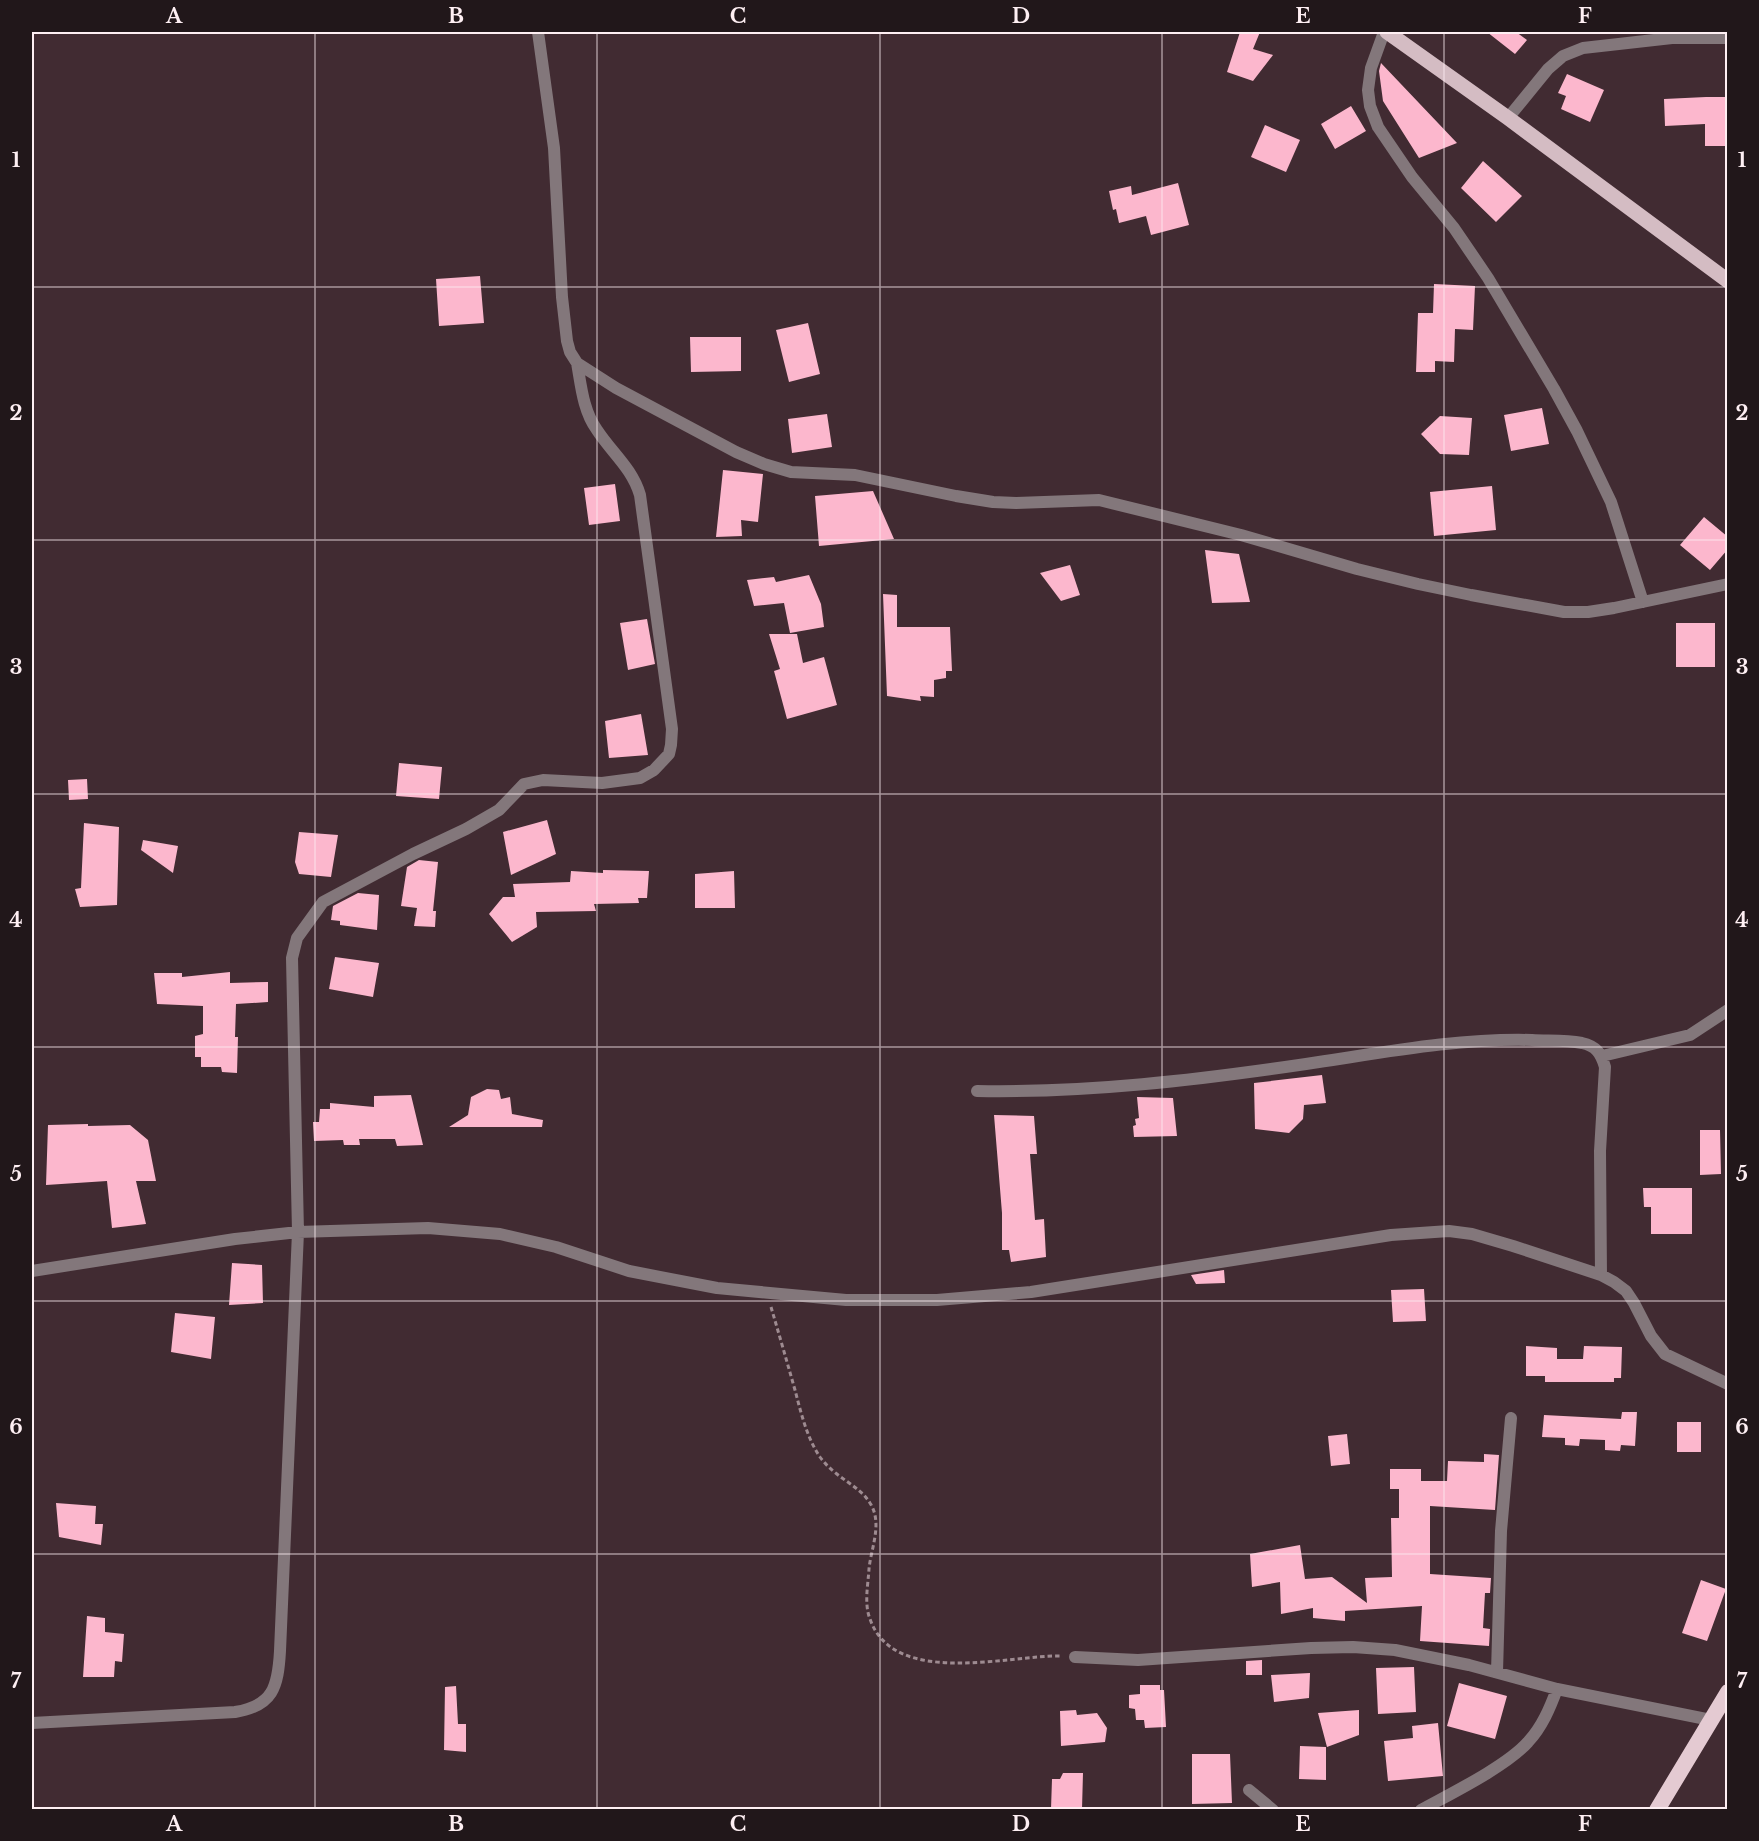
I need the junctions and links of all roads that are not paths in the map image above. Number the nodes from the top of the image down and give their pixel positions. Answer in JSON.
{"nodes":[{"id":1,"x":538,"y":32,"type":"edge"},
{"id":2,"x":1386,"y":32,"type":"edge"},
{"id":3,"x":1728,"y":38,"type":"edge"},
{"id":4,"x":1508,"y":118,"type":"junction"},
{"id":5,"x":1728,"y":281,"type":"edge"},
{"id":6,"x":577,"y":363,"type":"junction"},
{"id":7,"x":1728,"y":584,"type":"edge"},
{"id":8,"x":1643,"y":602,"type":"junction"},
{"id":9,"x":1728,"y":1010,"type":"edge"},
{"id":10,"x":1602,"y":1056,"type":"junction"},
{"id":11,"x":977,"y":1091,"type":"dead end"},
{"id":12,"x":298,"y":1232,"type":"junction"},
{"id":13,"x":32,"y":1271,"type":"edge"},
{"id":14,"x":1600,"y":1275,"type":"junction"},
{"id":15,"x":1728,"y":1384,"type":"edge"},
{"id":16,"x":1511,"y":1418,"type":"dead end"},
{"id":17,"x":1075,"y":1657,"type":"road end"},
{"id":18,"x":1497,"y":1672,"type":"junction"},
{"id":19,"x":1557,"y":1689,"type":"junction"},
{"id":20,"x":1728,"y":1692,"type":"edge"},
{"id":21,"x":1711,"y":1720,"type":"junction"},
{"id":22,"x":32,"y":1723,"type":"edge"},
{"id":23,"x":1249,"y":1790,"type":"dead end"},
{"id":24,"x":1447,"y":1795,"type":"junction"},
{"id":25,"x":1273,"y":1809,"type":"edge"},
{"id":26,"x":1421,"y":1809,"type":"edge"},
{"id":27,"x":1445,"y":1809,"type":"edge"},
{"id":28,"x":1657,"y":1809,"type":"edge"}],
"edges":[{"from":1,"to":6,"type":"street"},
{"from":2,"to":4,"type":"main road"},
{"from":2,"to":8,"type":"street"},
{"from":3,"to":4,"type":"street"},
{"from":4,"to":5,"type":"main road"},
{"from":6,"to":8,"type":"street"},
{"from":6,"to":12,"type":"street"},
{"from":7,"to":8,"type":"street"},
{"from":9,"to":10,"type":"street"},
{"from":10,"to":11,"type":"street"},
{"from":10,"to":14,"type":"street"},
{"from":12,"to":13,"type":"street"},
{"from":12,"to":14,"type":"street"},
{"from":12,"to":22,"type":"street"},
{"from":14,"to":15,"type":"street"},
{"from":16,"to":18,"type":"street"},
{"from":17,"to":18,"type":"street"},
{"from":18,"to":19,"type":"street"},
{"from":19,"to":21,"type":"street"},
{"from":19,"to":24,"type":"street"},
{"from":20,"to":21,"type":"highway"},
{"from":21,"to":28,"type":"highway"},
{"from":23,"to":25,"type":"street"},
{"from":24,"to":26,"type":"street"},
{"from":24,"to":27,"type":"street"}]}
